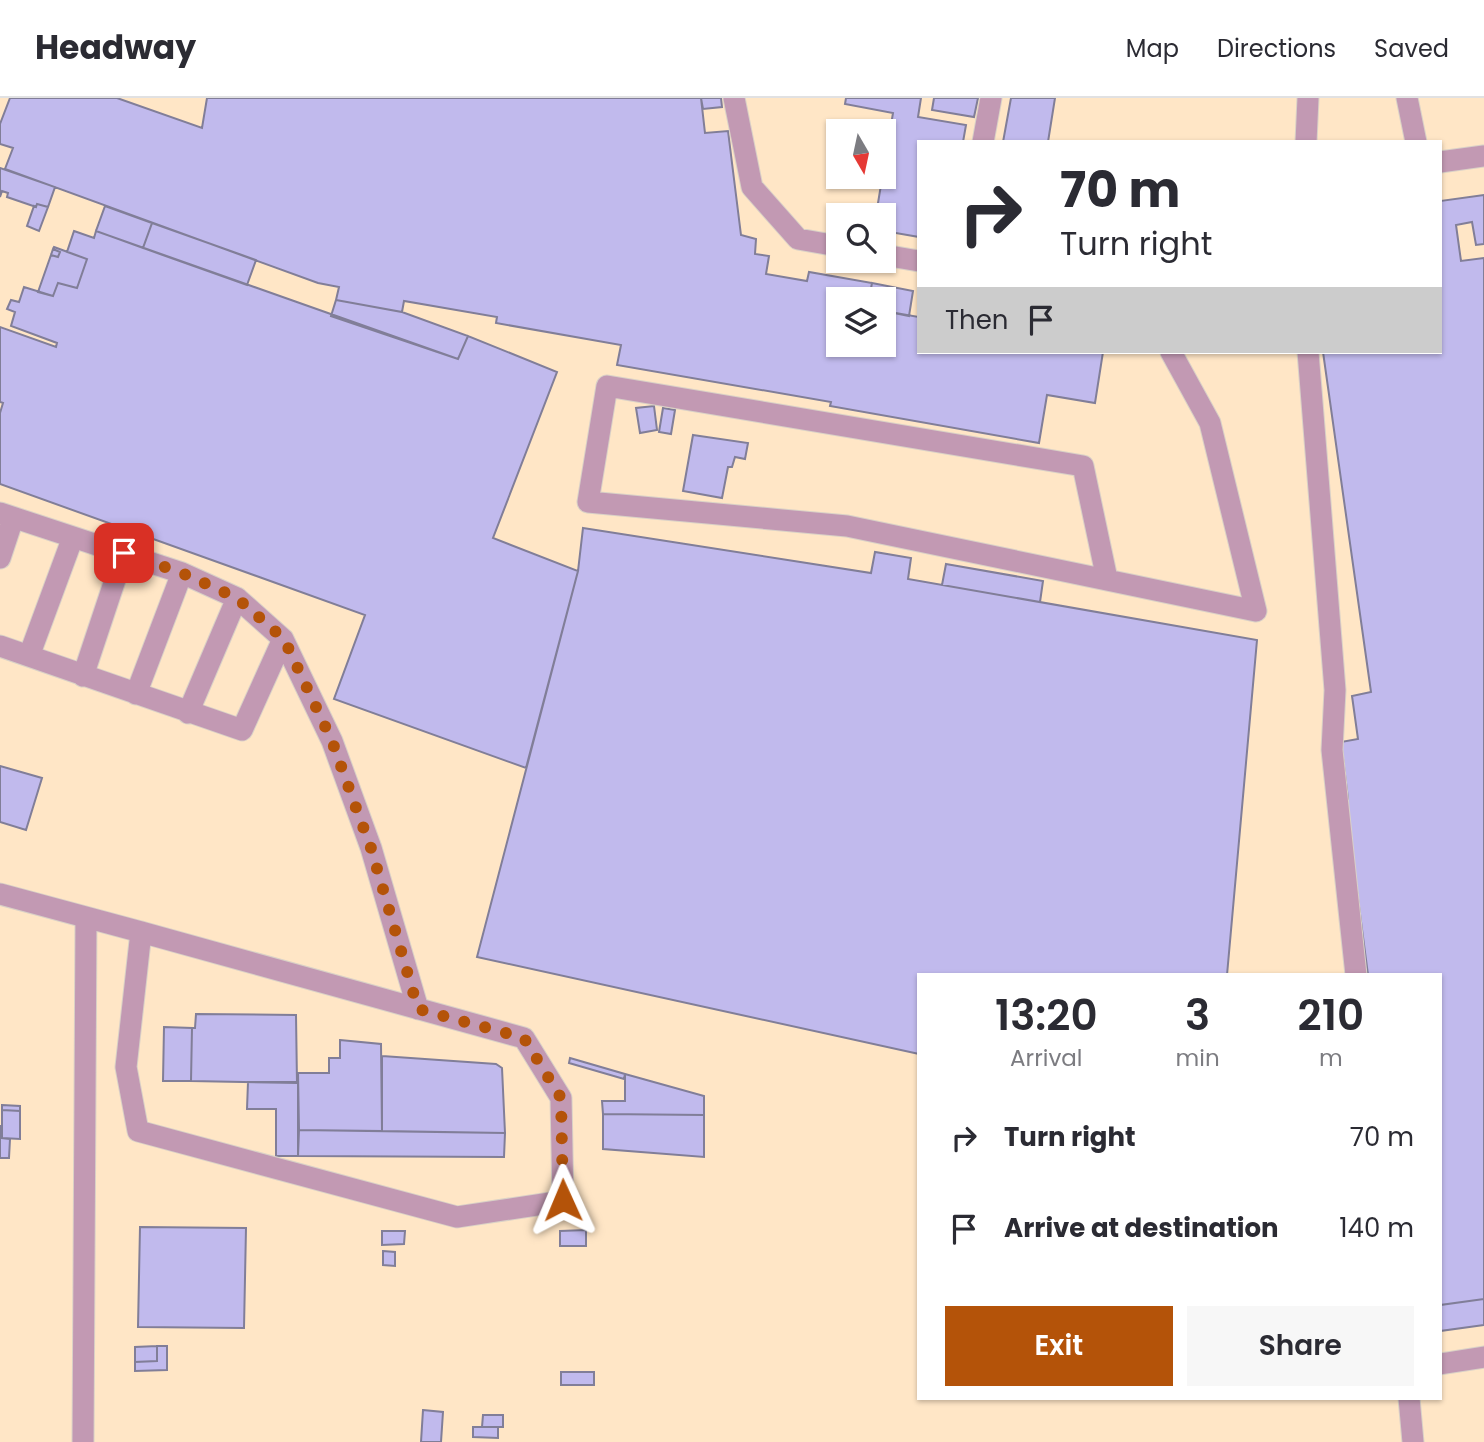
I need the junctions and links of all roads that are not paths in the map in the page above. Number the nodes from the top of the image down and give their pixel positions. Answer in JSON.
{"nodes":[{"id":1,"x":734,"y":98,"type":"edge"},
{"id":2,"x":991,"y":98,"type":"edge"},
{"id":3,"x":1308,"y":98,"type":"edge"},
{"id":4,"x":1407,"y":98,"type":"edge"},
{"id":5,"x":983,"y":140,"type":"edge"},
{"id":6,"x":1306,"y":140,"type":"edge"},
{"id":7,"x":1416,"y":140,"type":"edge"},
{"id":8,"x":1484,"y":156,"type":"edge"},
{"id":9,"x":1442,"y":162,"type":"edge"},
{"id":10,"x":826,"y":244,"type":"edge"},
{"id":11,"x":896,"y":257,"type":"edge"},
{"id":12,"x":917,"y":261,"type":"edge"},
{"id":13,"x":1172,"y":354,"type":"edge"},
{"id":14,"x":1308,"y":354,"type":"edge"},
{"id":15,"x":6,"y":516,"type":"edge"},
{"id":16,"x":73,"y":537,"type":"junction"},
{"id":17,"x":124,"y":553,"type":"junction"},
{"id":18,"x":0,"y":558,"type":"edge"},
{"id":19,"x":182,"y":573,"type":"junction"},
{"id":20,"x":1107,"y":579,"type":"junction"},
{"id":21,"x":237,"y":598,"type":"junction"},
{"id":22,"x":284,"y":639,"type":"junction"},
{"id":23,"x":0,"y":646,"type":"edge"},
{"id":24,"x":29,"y":656,"type":"junction"},
{"id":25,"x":83,"y":676,"type":"junction"},
{"id":26,"x":136,"y":694,"type":"junction"},
{"id":27,"x":188,"y":713,"type":"junction"},
{"id":28,"x":0,"y":894,"type":"edge"},
{"id":29,"x":86,"y":918,"type":"junction"},
{"id":30,"x":141,"y":932,"type":"junction"},
{"id":31,"x":1356,"y":973,"type":"edge"},
{"id":32,"x":418,"y":1009,"type":"junction"},
{"id":33,"x":1484,"y":1357,"type":"edge"},
{"id":34,"x":1442,"y":1364,"type":"edge"},
{"id":35,"x":1409,"y":1400,"type":"edge"},
{"id":36,"x":83,"y":1442,"type":"edge"},
{"id":37,"x":1413,"y":1442,"type":"edge"}],
"edges":[{"from":1,"to":10,"type":"street"},
{"from":2,"to":5,"type":"street"},
{"from":3,"to":6,"type":"street"},
{"from":4,"to":7,"type":"street"},
{"from":8,"to":9,"type":"street"},
{"from":11,"to":12,"type":"street"},
{"from":13,"to":20,"type":"street"},
{"from":14,"to":31,"type":"street"},
{"from":15,"to":16,"type":"street"},
{"from":15,"to":18,"type":"street"},
{"from":16,"to":17,"type":"street"},
{"from":16,"to":24,"type":"street"},
{"from":17,"to":19,"type":"street"},
{"from":17,"to":25,"type":"street"},
{"from":19,"to":21,"type":"street"},
{"from":19,"to":26,"type":"street"},
{"from":20,"to":20,"type":"street"},
{"from":21,"to":22,"type":"street"},
{"from":21,"to":27,"type":"street"},
{"from":22,"to":27,"type":"street"},
{"from":22,"to":32,"type":"street"},
{"from":23,"to":24,"type":"street"},
{"from":24,"to":25,"type":"street"},
{"from":25,"to":26,"type":"street"},
{"from":26,"to":27,"type":"street"},
{"from":28,"to":29,"type":"street"},
{"from":29,"to":30,"type":"street"},
{"from":29,"to":36,"type":"street"},
{"from":30,"to":32,"type":"street"},
{"from":30,"to":32,"type":"street"},
{"from":33,"to":34,"type":"street"},
{"from":35,"to":37,"type":"street"}]}
